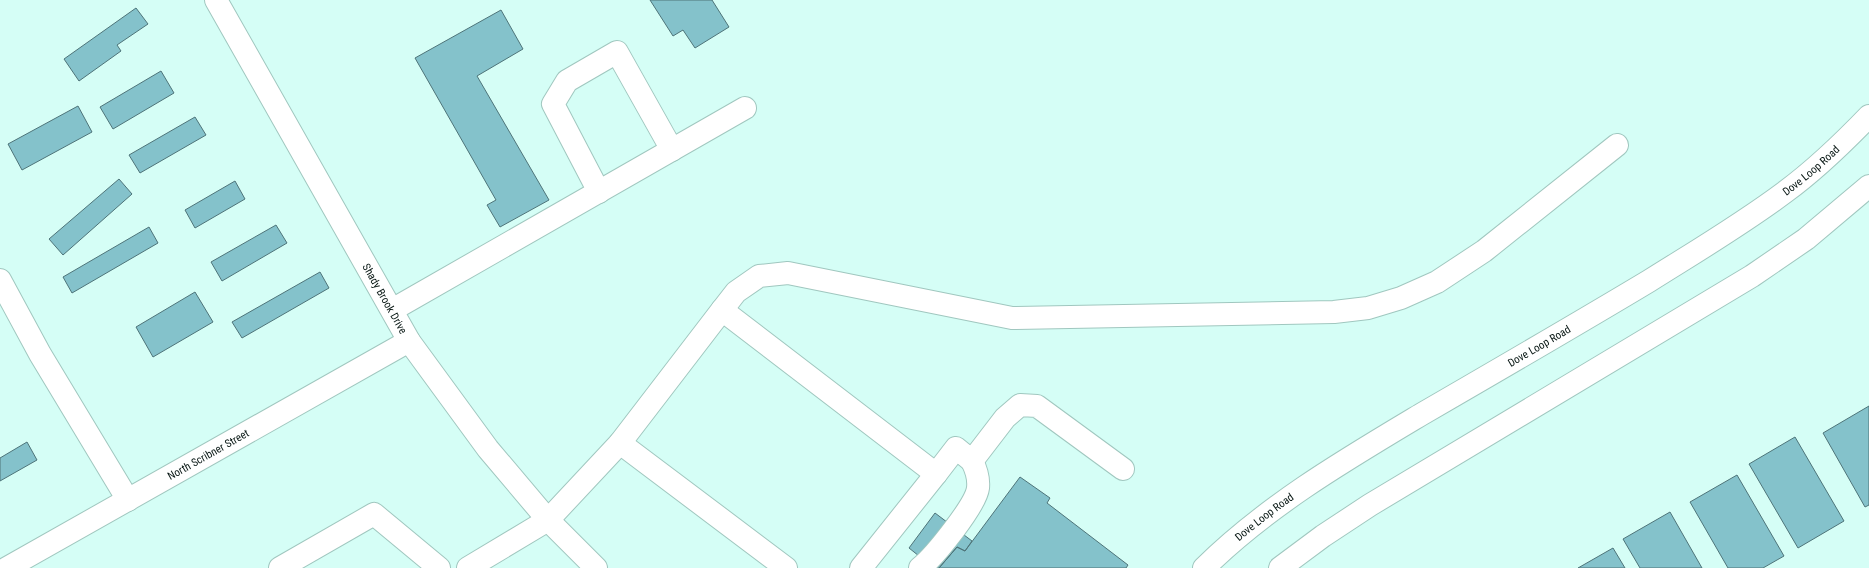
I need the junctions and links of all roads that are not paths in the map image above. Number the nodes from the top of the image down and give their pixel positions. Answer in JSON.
{"nodes":[{"id":1,"x":216,"y":0,"type":"edge"},
{"id":2,"x":745,"y":108,"type":"dead end"},
{"id":3,"x":1869,"y":116,"type":"edge"},
{"id":4,"x":1617,"y":145,"type":"dead end"},
{"id":5,"x":672,"y":150,"type":"junction"},
{"id":6,"x":1869,"y":186,"type":"edge"},
{"id":7,"x":599,"y":192,"type":"junction"},
{"id":8,"x":0,"y":280,"type":"edge"},
{"id":9,"x":392,"y":310,"type":"junction"},
{"id":10,"x":722,"y":310,"type":"junction"},
{"id":11,"x":409,"y":341,"type":"junction"},
{"id":12,"x":620,"y":443,"type":"junction"},
{"id":13,"x":972,"y":461,"type":"junction"},
{"id":14,"x":1122,"y":469,"type":"dead end"},
{"id":15,"x":936,"y":474,"type":"junction"},
{"id":16,"x":128,"y":500,"type":"junction"},
{"id":17,"x":548,"y":520,"type":"junction"},
{"id":18,"x":7,"y":568,"type":"edge"},
{"id":19,"x":280,"y":568,"type":"edge"},
{"id":20,"x":439,"y":568,"type":"edge"},
{"id":21,"x":468,"y":568,"type":"edge"},
{"id":22,"x":596,"y":568,"type":"edge"},
{"id":23,"x":786,"y":568,"type":"edge"},
{"id":24,"x":861,"y":568,"type":"edge"},
{"id":25,"x":920,"y":568,"type":"edge"},
{"id":26,"x":1204,"y":568,"type":"edge"},
{"id":27,"x":1280,"y":568,"type":"edge"}],
"edges":[{"from":1,"to":9,"type":"main road","name":"Shady Brook Drive"},
{"from":2,"to":5,"type":"main road"},
{"from":3,"to":26,"type":"main road","name":"Dove Loop Road"},
{"from":4,"to":10,"type":"main road"},
{"from":5,"to":7,"type":"main road"},
{"from":5,"to":7,"type":"main road"},
{"from":6,"to":27,"type":"main road"},
{"from":7,"to":9,"type":"main road"},
{"from":8,"to":16,"type":"main road"},
{"from":9,"to":11,"type":"main road","name":"Shady Brook Drive"},
{"from":10,"to":12,"type":"main road"},
{"from":10,"to":15,"type":"main road"},
{"from":11,"to":16,"type":"main road","name":"North Scribner Street"},
{"from":11,"to":17,"type":"main road","name":"Shady Brook Drive"},
{"from":12,"to":17,"type":"main road"},
{"from":12,"to":23,"type":"main road"},
{"from":13,"to":14,"type":"main road"},
{"from":13,"to":15,"type":"main road"},
{"from":13,"to":25,"type":"main road"},
{"from":15,"to":24,"type":"main road"},
{"from":16,"to":18,"type":"main road","name":"North Scribner Street"},
{"from":17,"to":21,"type":"main road"},
{"from":17,"to":22,"type":"main road","name":"Shady Brook Drive"},
{"from":19,"to":20,"type":"main road"}]}
